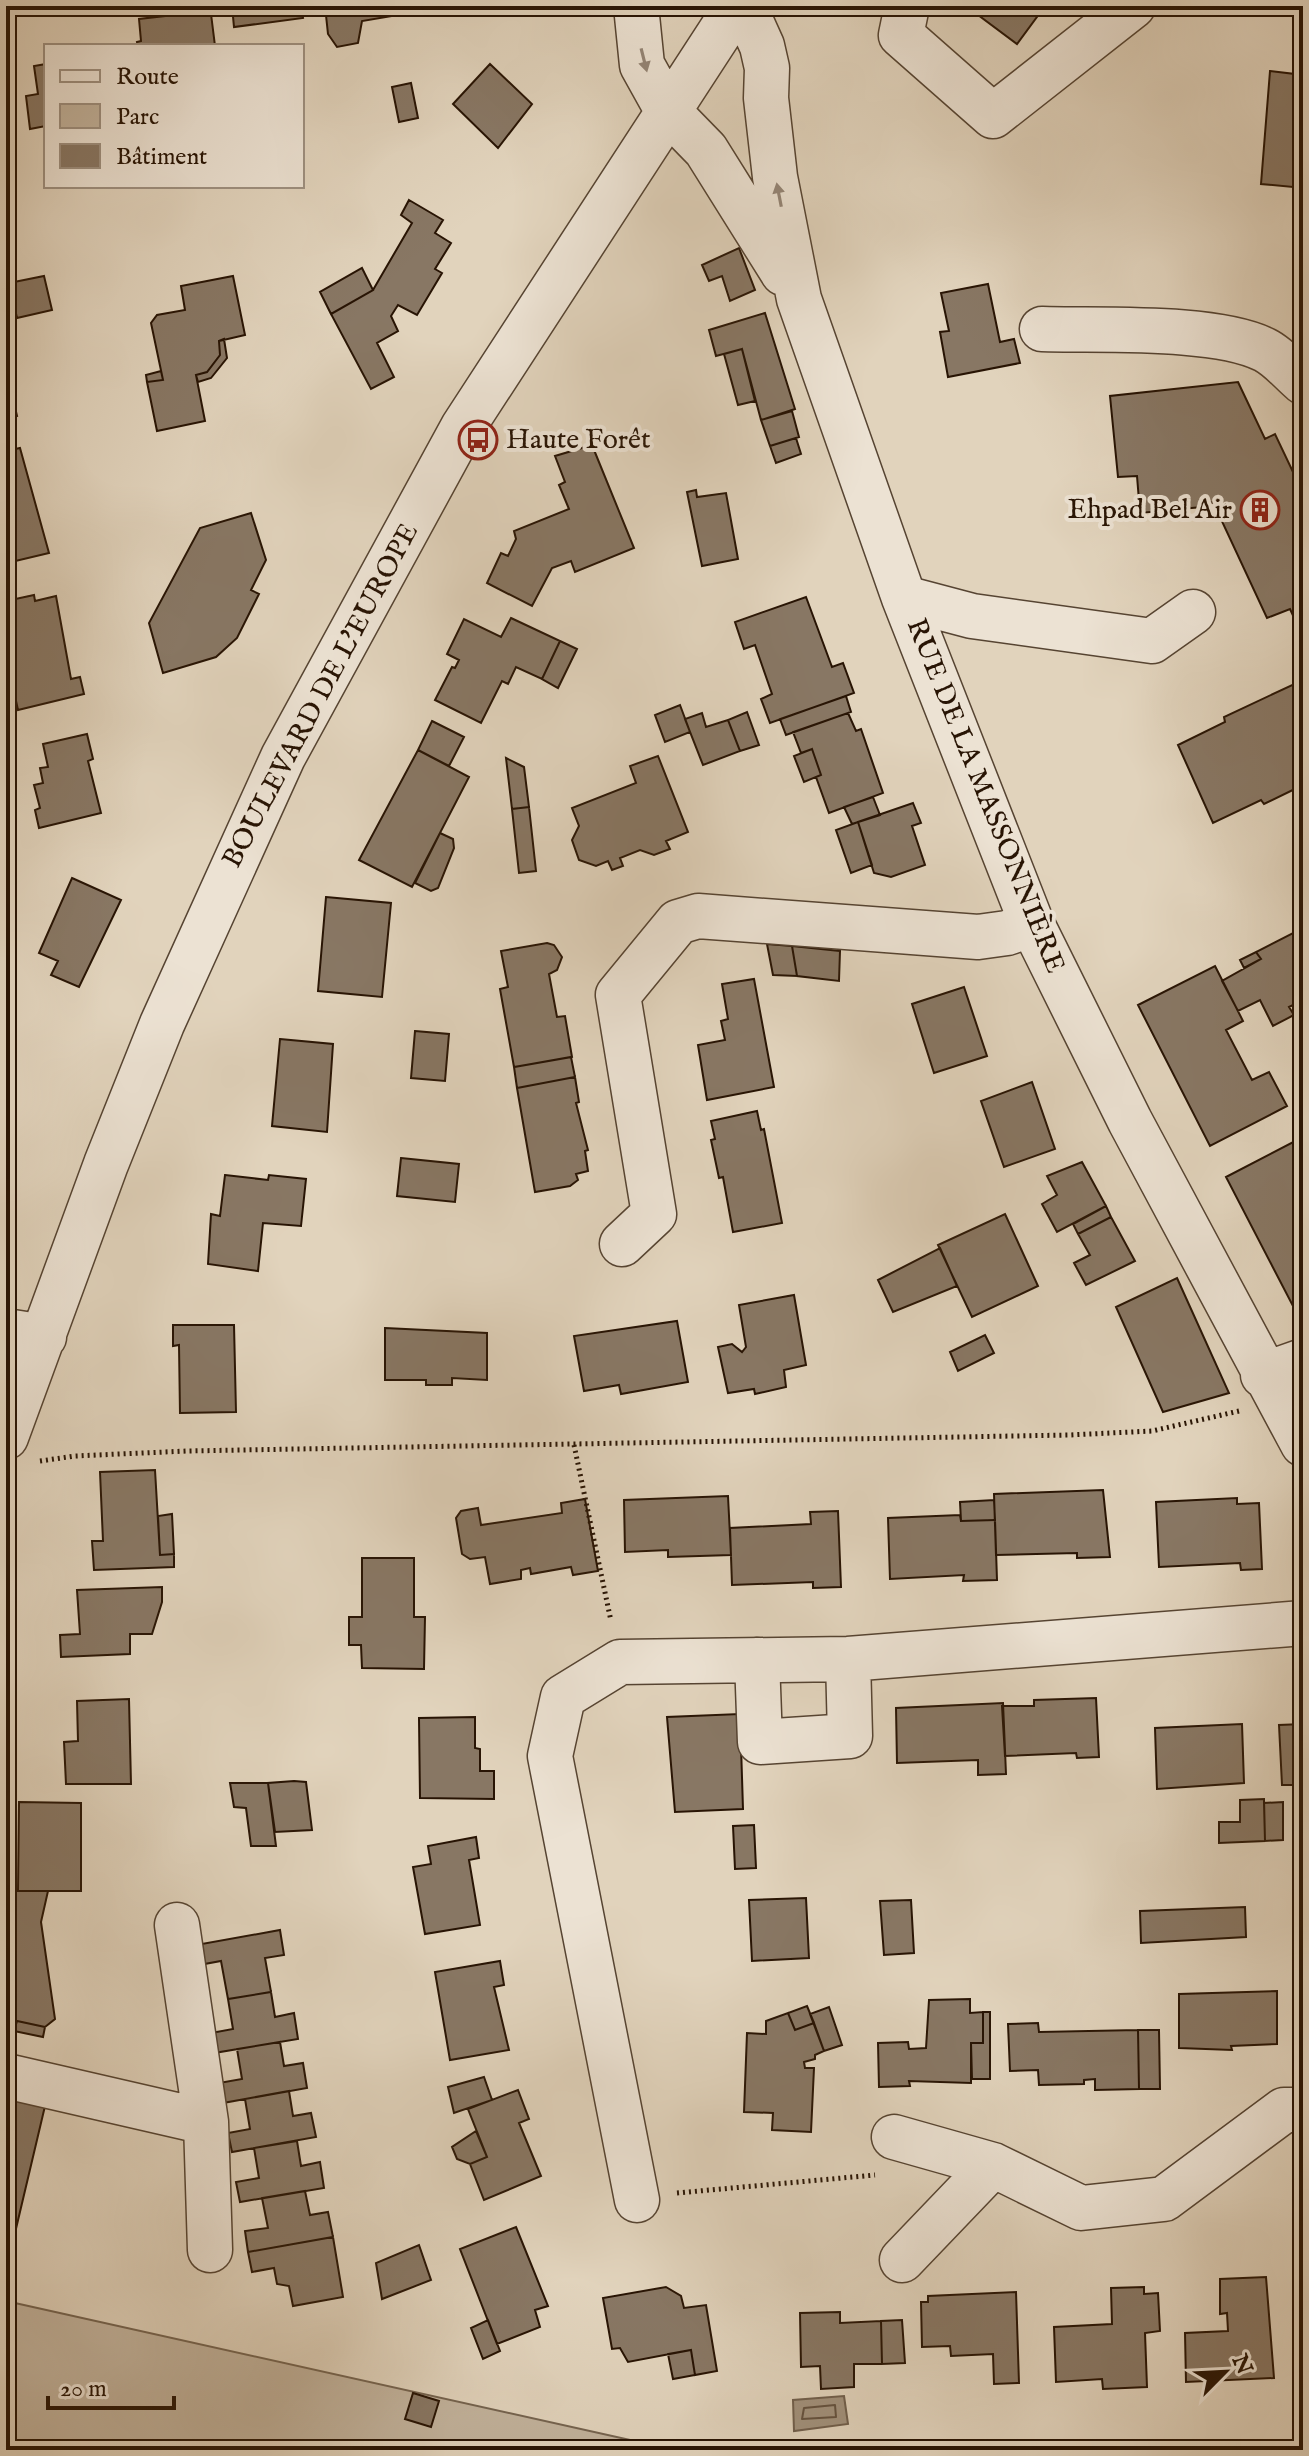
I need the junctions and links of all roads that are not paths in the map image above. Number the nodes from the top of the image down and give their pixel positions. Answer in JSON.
{"nodes":[{"id":1,"x":636,"y":6,"type":"edge"},
{"id":2,"x":737,"y":6,"type":"edge"},
{"id":3,"x":744,"y":6,"type":"edge"},
{"id":4,"x":907,"y":6,"type":"edge"},
{"id":5,"x":1133,"y":6,"type":"edge"},
{"id":6,"x":667,"y":110,"type":"junction"},
{"id":7,"x":799,"y":299,"type":"junction"},
{"id":8,"x":1042,"y":329,"type":"dead end"},
{"id":9,"x":1303,"y":382,"type":"edge"},
{"id":10,"x":904,"y":598,"type":"junction"},
{"id":11,"x":1193,"y":612,"type":"dead end"},
{"id":12,"x":1032,"y":924,"type":"junction"},
{"id":13,"x":622,"y":1244,"type":"dead end"},
{"id":14,"x":25,"y":1334,"type":"edge"},
{"id":15,"x":1282,"y":1379,"type":"edge"},
{"id":16,"x":1303,"y":1444,"type":"edge"},
{"id":17,"x":20,"y":1450,"type":"edge"},
{"id":18,"x":1303,"y":1623,"type":"edge"},
{"id":19,"x":848,"y":1659,"type":"junction"},
{"id":20,"x":757,"y":1660,"type":"junction"},
{"id":21,"x":177,"y":1925,"type":"dead end"},
{"id":22,"x":6,"y":2076,"type":"edge"},
{"id":23,"x":1303,"y":2110,"type":"edge"},
{"id":24,"x":206,"y":2122,"type":"junction"},
{"id":25,"x":889,"y":2156,"type":"road end"},
{"id":26,"x":993,"y":2165,"type":"junction"},
{"id":27,"x":637,"y":2200,"type":"road end"},
{"id":28,"x":210,"y":2250,"type":"dead end"},
{"id":29,"x":902,"y":2260,"type":"dead end"}],
"edges":[{"from":1,"to":6,"type":"street","name":"RUE DE LA MASSONNIÈRE","one_way":true},
{"from":2,"to":6,"type":"street","name":"BOULEVARD DE L'EUROPE"},
{"from":7,"to":3,"type":"street","name":"RUE DE LA MASSONNIÈRE","one_way":true},
{"from":4,"to":5,"type":"street"},
{"from":6,"to":7,"type":"street","name":"RUE DE LA MASSONNIÈRE"},
{"from":6,"to":14,"type":"street","name":"BOULEVARD DE L'EUROPE"},
{"from":7,"to":10,"type":"street","name":"RUE DE LA MASSONNIÈRE"},
{"from":8,"to":9,"type":"street"},
{"from":10,"to":11,"type":"street"},
{"from":10,"to":12,"type":"street","name":"RUE DE LA MASSONNIÈRE"},
{"from":12,"to":13,"type":"street"},
{"from":12,"to":15,"type":"street","name":"RUE DE LA MASSONNIÈRE"},
{"from":14,"to":17,"type":"street","name":"BOULEVARD DE L'EUROPE"},
{"from":15,"to":16,"type":"street","name":"RUE DE LA MASSONNIÈRE"},
{"from":18,"to":19,"type":"street"},
{"from":19,"to":20,"type":"street"},
{"from":19,"to":20,"type":"street"},
{"from":20,"to":27,"type":"street"},
{"from":21,"to":24,"type":"street"},
{"from":22,"to":24,"type":"street"},
{"from":23,"to":26,"type":"street"},
{"from":24,"to":28,"type":"street"},
{"from":25,"to":26,"type":"street"},
{"from":26,"to":29,"type":"street"}]}
